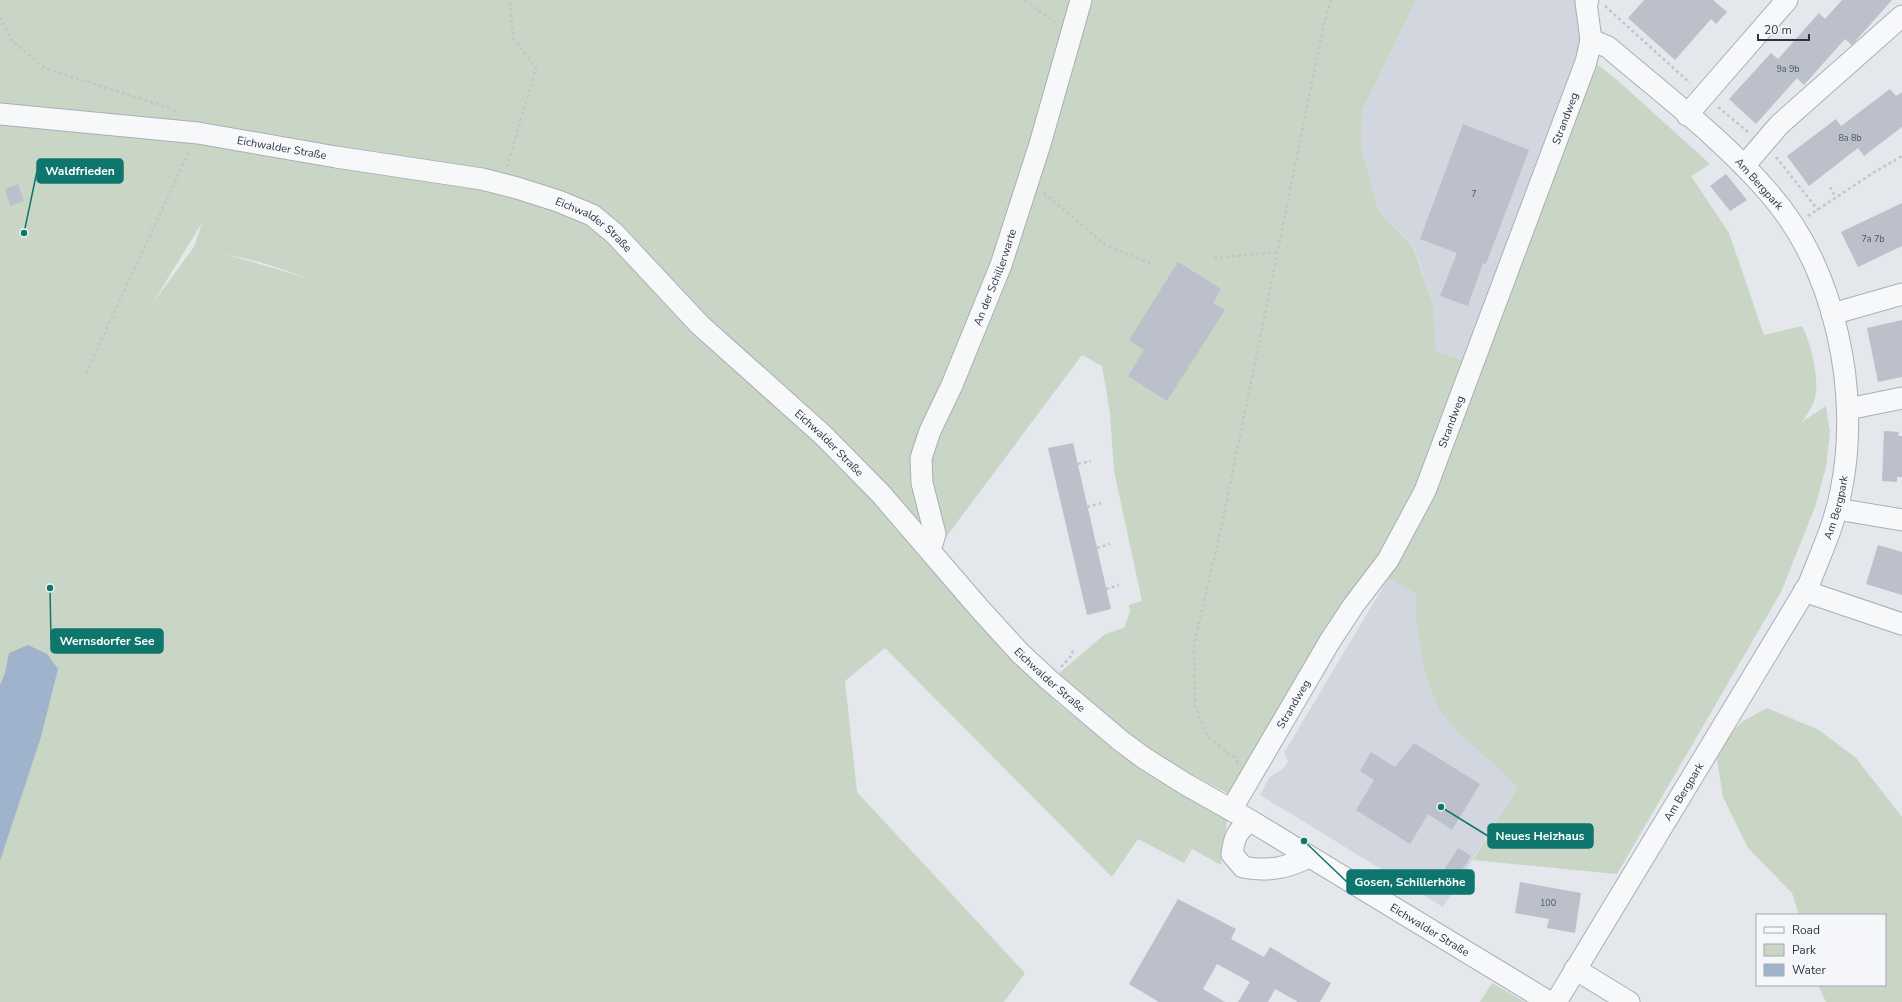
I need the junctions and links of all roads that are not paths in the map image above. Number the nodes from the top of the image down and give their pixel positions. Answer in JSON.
{"nodes":[{"id":1,"x":1081,"y":0,"type":"edge"},
{"id":2,"x":1787,"y":0,"type":"edge"},
{"id":3,"x":1586,"y":1,"type":"edge"},
{"id":4,"x":1902,"y":16,"type":"edge"},
{"id":5,"x":1591,"y":40,"type":"junction"},
{"id":6,"x":7,"y":115,"type":"edge"},
{"id":7,"x":1687,"y":115,"type":"junction"},
{"id":8,"x":1744,"y":166,"type":"junction"},
{"id":9,"x":1902,"y":294,"type":"edge"},
{"id":10,"x":1832,"y":314,"type":"junction"},
{"id":11,"x":1902,"y":398,"type":"edge"},
{"id":12,"x":1848,"y":409,"type":"junction"},
{"id":13,"x":1837,"y":509,"type":"junction"},
{"id":14,"x":1902,"y":520,"type":"edge"},
{"id":15,"x":930,"y":550,"type":"junction"},
{"id":16,"x":1804,"y":591,"type":"junction"},
{"id":17,"x":1902,"y":624,"type":"edge"},
{"id":18,"x":1231,"y":810,"type":"junction"},
{"id":19,"x":1251,"y":821,"type":"junction"},
{"id":20,"x":1309,"y":857,"type":"junction"},
{"id":21,"x":1575,"y":969,"type":"junction"},
{"id":22,"x":1549,"y":1002,"type":"edge"},
{"id":23,"x":1556,"y":1002,"type":"edge"},
{"id":24,"x":1629,"y":1002,"type":"edge"}],
"edges":[{"from":1,"to":15,"type":"street","name":"An der Schillerwarte"},
{"from":2,"to":7,"type":"street"},
{"from":3,"to":5,"type":"street","name":"Strandweg"},
{"from":4,"to":8,"type":"street"},
{"from":5,"to":7,"type":"street","name":"Am Bergpark"},
{"from":5,"to":18,"type":"street","name":"Strandweg"},
{"from":6,"to":15,"type":"street","name":"Eichwalder Straße"},
{"from":7,"to":8,"type":"street","name":"Am Bergpark"},
{"from":8,"to":10,"type":"street","name":"Am Bergpark"},
{"from":9,"to":10,"type":"street"},
{"from":10,"to":12,"type":"street","name":"Am Bergpark"},
{"from":11,"to":12,"type":"street"},
{"from":12,"to":13,"type":"street","name":"Am Bergpark"},
{"from":13,"to":14,"type":"street"},
{"from":13,"to":16,"type":"street","name":"Am Bergpark"},
{"from":15,"to":18,"type":"street","name":"Eichwalder Straße"},
{"from":16,"to":17,"type":"street"},
{"from":16,"to":21,"type":"street","name":"Am Bergpark"},
{"from":18,"to":19,"type":"street","name":"Eichwalder Straße"},
{"from":19,"to":20,"type":"street","name":"Eichwalder Straße"},
{"from":19,"to":20,"type":"street"},
{"from":20,"to":22,"type":"street","name":"Eichwalder Straße"},
{"from":21,"to":23,"type":"street","name":"Am Bergpark"},
{"from":21,"to":24,"type":"street"}]}
